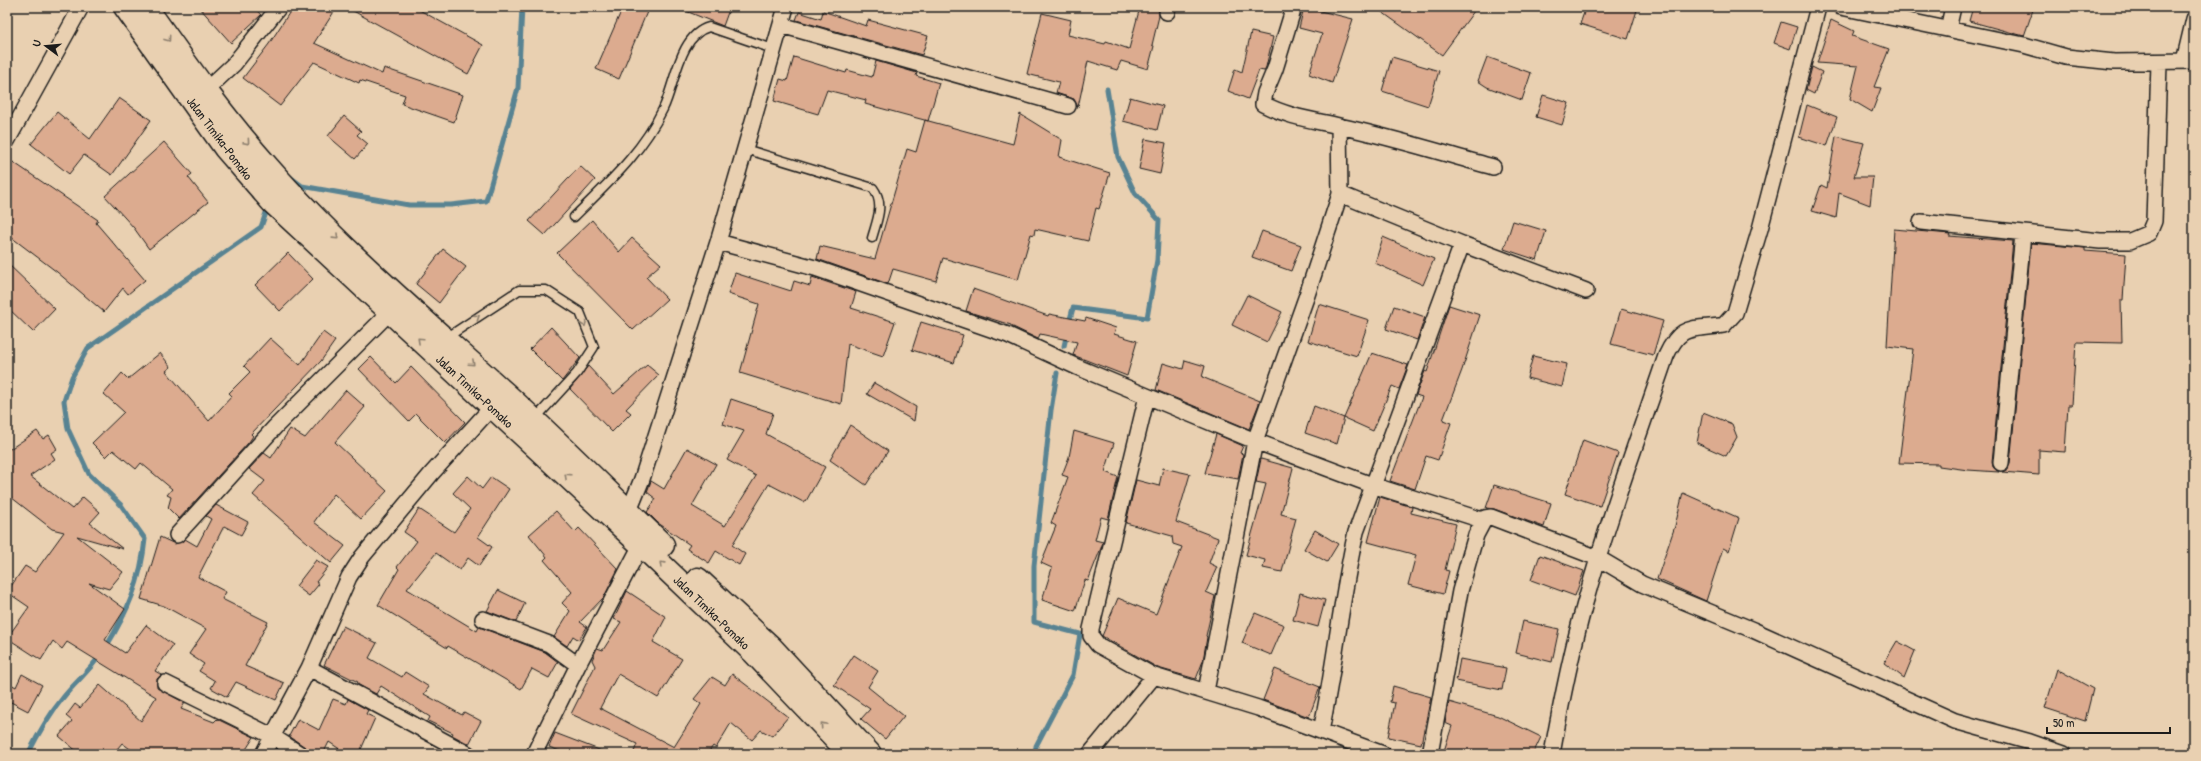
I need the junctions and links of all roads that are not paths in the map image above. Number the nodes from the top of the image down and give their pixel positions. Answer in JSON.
{"nodes":[{"id":1,"x":81,"y":7,"type":"edge"},
{"id":2,"x":125,"y":7,"type":"edge"},
{"id":3,"x":146,"y":7,"type":"edge"},
{"id":4,"x":279,"y":7,"type":"edge"},
{"id":5,"x":786,"y":7,"type":"edge"},
{"id":6,"x":1294,"y":7,"type":"edge"},
{"id":7,"x":1818,"y":7,"type":"edge"},
{"id":8,"x":1841,"y":7,"type":"edge"},
{"id":9,"x":1953,"y":7,"type":"edge"},
{"id":10,"x":2194,"y":19,"type":"edge"},
{"id":11,"x":781,"y":26,"type":"junction"},
{"id":12,"x":1948,"y":29,"type":"junction"},
{"id":13,"x":773,"y":49,"type":"junction"},
{"id":14,"x":2189,"y":61,"type":"edge"},
{"id":15,"x":2158,"y":63,"type":"junction"},
{"id":16,"x":205,"y":91,"type":"junction"},
{"id":17,"x":1068,"y":106,"type":"dead end"},
{"id":18,"x":1339,"y":126,"type":"junction"},
{"id":19,"x":7,"y":141,"type":"edge"},
{"id":20,"x":744,"y":149,"type":"junction"},
{"id":21,"x":1493,"y":167,"type":"dead end"},
{"id":22,"x":1340,"y":194,"type":"junction"},
{"id":23,"x":574,"y":217,"type":"dead end"},
{"id":24,"x":1920,"y":222,"type":"dead end"},
{"id":25,"x":2023,"y":234,"type":"junction"},
{"id":26,"x":872,"y":238,"type":"dead end"},
{"id":27,"x":718,"y":242,"type":"junction"},
{"id":28,"x":1462,"y":244,"type":"junction"},
{"id":29,"x":1586,"y":290,"type":"dead end"},
{"id":30,"x":390,"y":312,"type":"junction"},
{"id":31,"x":445,"y":339,"type":"junction"},
{"id":32,"x":1147,"y":396,"type":"junction"},
{"id":33,"x":492,"y":407,"type":"junction"},
{"id":34,"x":534,"y":421,"type":"junction"},
{"id":35,"x":1255,"y":441,"type":"junction"},
{"id":36,"x":2001,"y":463,"type":"dead end"},
{"id":37,"x":1372,"y":485,"type":"junction"},
{"id":38,"x":629,"y":511,"type":"junction"},
{"id":39,"x":1482,"y":520,"type":"junction"},
{"id":40,"x":177,"y":536,"type":"dead end"},
{"id":41,"x":641,"y":545,"type":"junction"},
{"id":42,"x":1598,"y":558,"type":"junction"},
{"id":43,"x":482,"y":619,"type":"dead end"},
{"id":44,"x":578,"y":664,"type":"junction"},
{"id":45,"x":309,"y":668,"type":"junction"},
{"id":46,"x":1154,"y":676,"type":"junction"},
{"id":47,"x":165,"y":683,"type":"dead end"},
{"id":48,"x":1206,"y":691,"type":"junction"},
{"id":49,"x":1321,"y":731,"type":"junction"},
{"id":50,"x":272,"y":736,"type":"junction"},
{"id":51,"x":263,"y":754,"type":"edge"},
{"id":52,"x":300,"y":754,"type":"edge"},
{"id":53,"x":468,"y":754,"type":"edge"},
{"id":54,"x":534,"y":754,"type":"edge"},
{"id":55,"x":850,"y":754,"type":"edge"},
{"id":56,"x":870,"y":754,"type":"edge"},
{"id":57,"x":1090,"y":754,"type":"edge"},
{"id":58,"x":1383,"y":754,"type":"edge"},
{"id":59,"x":1430,"y":754,"type":"edge"},
{"id":60,"x":1552,"y":754,"type":"edge"},
{"id":61,"x":2064,"y":754,"type":"edge"}],
"edges":[{"from":1,"to":19,"type":"street"},
{"from":2,"to":30,"type":"highway","name":"Jalan Timika-Pomako"},
{"from":3,"to":16,"type":"highway","name":"Jalan Timika-Pomako","one_way":true},
{"from":4,"to":16,"type":"street"},
{"from":5,"to":11,"type":"street"},
{"from":6,"to":18,"type":"street"},
{"from":7,"to":42,"type":"street"},
{"from":8,"to":12,"type":"street"},
{"from":9,"to":12,"type":"street"},
{"from":10,"to":14,"type":"street"},
{"from":11,"to":13,"type":"street"},
{"from":11,"to":17,"type":"street"},
{"from":12,"to":15,"type":"street"},
{"from":13,"to":20,"type":"street"},
{"from":13,"to":23,"type":"lane"},
{"from":14,"to":15,"type":"street"},
{"from":15,"to":25,"type":"street"},
{"from":16,"to":31,"type":"highway","name":"Jalan Timika-Pomako","one_way":true},
{"from":18,"to":21,"type":"street"},
{"from":18,"to":22,"type":"street"},
{"from":20,"to":26,"type":"lane"},
{"from":20,"to":27,"type":"street"},
{"from":22,"to":28,"type":"street"},
{"from":22,"to":35,"type":"street"},
{"from":24,"to":25,"type":"street"},
{"from":25,"to":36,"type":"street"},
{"from":27,"to":32,"type":"street"},
{"from":27,"to":38,"type":"street"},
{"from":28,"to":29,"type":"street"},
{"from":28,"to":37,"type":"street"},
{"from":33,"to":30,"type":"highway","name":"Jalan Timika-Pomako","one_way":true},
{"from":30,"to":40,"type":"street"},
{"from":31,"to":34,"type":"highway","name":"Jalan Timika-Pomako","one_way":true},
{"from":31,"to":34,"type":"lane","one_way":true},
{"from":32,"to":35,"type":"street"},
{"from":32,"to":46,"type":"street"},
{"from":41,"to":33,"type":"highway","name":"Jalan Timika-Pomako","one_way":true},
{"from":33,"to":45,"type":"street"},
{"from":34,"to":38,"type":"highway","name":"Jalan Timika-Pomako"},
{"from":35,"to":37,"type":"street"},
{"from":35,"to":48,"type":"street"},
{"from":37,"to":39,"type":"street"},
{"from":37,"to":49,"type":"street"},
{"from":38,"to":56,"type":"highway","name":"Jalan Timika-Pomako"},
{"from":39,"to":42,"type":"street"},
{"from":39,"to":59,"type":"street"},
{"from":41,"to":44,"type":"street"},
{"from":55,"to":41,"type":"highway","name":"Jalan Timika-Pomako","one_way":true},
{"from":42,"to":60,"type":"street"},
{"from":42,"to":61,"type":"street"},
{"from":43,"to":44,"type":"street"},
{"from":44,"to":54,"type":"street"},
{"from":45,"to":50,"type":"street"},
{"from":45,"to":53,"type":"street"},
{"from":46,"to":48,"type":"street"},
{"from":46,"to":57,"type":"street"},
{"from":47,"to":50,"type":"street"},
{"from":48,"to":49,"type":"street"},
{"from":49,"to":58,"type":"street"},
{"from":50,"to":51,"type":"street"},
{"from":50,"to":52,"type":"street"}]}
